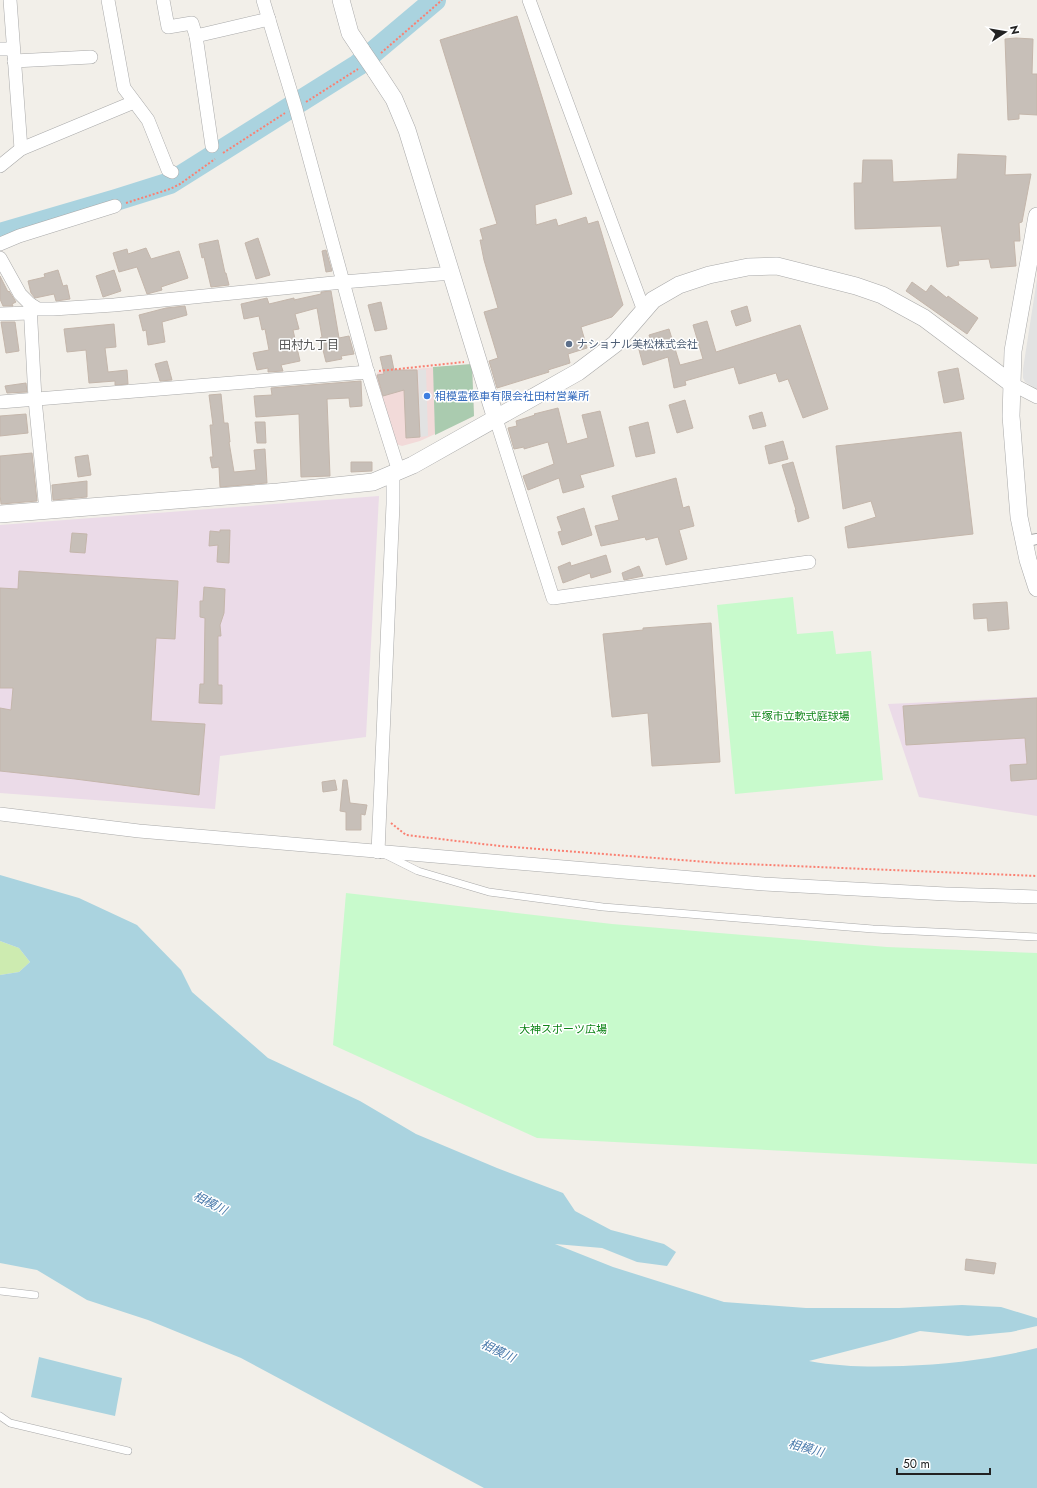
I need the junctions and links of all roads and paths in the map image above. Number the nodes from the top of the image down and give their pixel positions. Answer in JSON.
{"nodes":[{"id":1,"x":10,"y":0,"type":"edge"},
{"id":2,"x":108,"y":0,"type":"edge"},
{"id":3,"x":163,"y":0,"type":"edge"},
{"id":4,"x":263,"y":0,"type":"edge"},
{"id":5,"x":341,"y":0,"type":"edge"},
{"id":6,"x":529,"y":0,"type":"edge"},
{"id":7,"x":269,"y":19,"type":"junction"},
{"id":8,"x":196,"y":36,"type":"junction"},
{"id":9,"x":9,"y":53,"type":"edge"},
{"id":10,"x":91,"y":57,"type":"dead end"},
{"id":11,"x":134,"y":102,"type":"junction"},
{"id":12,"x":212,"y":146,"type":"dead end"},
{"id":13,"x":21,"y":149,"type":"junction"},
{"id":14,"x":0,"y":166,"type":"edge"},
{"id":15,"x":172,"y":172,"type":"dead end"},
{"id":16,"x":115,"y":206,"type":"dead end"},
{"id":17,"x":1037,"y":216,"type":"edge"},
{"id":18,"x":0,"y":244,"type":"edge"},
{"id":19,"x":1034,"y":252,"type":"edge"},
{"id":20,"x":0,"y":258,"type":"edge"},
{"id":21,"x":452,"y":273,"type":"junction"},
{"id":22,"x":343,"y":282,"type":"junction"},
{"id":23,"x":30,"y":308,"type":"junction"},
{"id":24,"x":644,"y":311,"type":"junction"},
{"id":25,"x":0,"y":314,"type":"edge"},
{"id":26,"x":479,"y":361,"type":"junction"},
{"id":27,"x":368,"y":372,"type":"junction"},
{"id":28,"x":1012,"y":384,"type":"junction"},
{"id":29,"x":1036,"y":398,"type":"edge"},
{"id":30,"x":35,"y":399,"type":"junction"},
{"id":31,"x":0,"y":402,"type":"edge"},
{"id":32,"x":496,"y":419,"type":"junction"},
{"id":33,"x":396,"y":473,"type":"junction"},
{"id":34,"x":46,"y":511,"type":"junction"},
{"id":35,"x":0,"y":514,"type":"edge"},
{"id":36,"x":808,"y":562,"type":"dead end"},
{"id":37,"x":1037,"y":588,"type":"edge"},
{"id":38,"x":0,"y":814,"type":"edge"},
{"id":39,"x":379,"y":814,"type":"junction"},
{"id":40,"x":378,"y":852,"type":"junction"},
{"id":41,"x":1037,"y":876,"type":"edge"},
{"id":42,"x":1037,"y":896,"type":"edge"},
{"id":43,"x":1037,"y":937,"type":"edge"},
{"id":44,"x":0,"y":1291,"type":"edge"},
{"id":45,"x":35,"y":1295,"type":"dead end"},
{"id":46,"x":0,"y":1416,"type":"edge"},
{"id":47,"x":128,"y":1451,"type":"dead end"}],
"edges":[{"from":1,"to":9,"type":"street"},
{"from":2,"to":11,"type":"street"},
{"from":3,"to":8,"type":"street"},
{"from":4,"to":7,"type":"street"},
{"from":5,"to":21,"type":"street","bridge":true},
{"from":6,"to":24,"type":"street"},
{"from":7,"to":8,"type":"street"},
{"from":7,"to":22,"type":"street"},
{"from":8,"to":12,"type":"street"},
{"from":9,"to":10,"type":"street"},
{"from":9,"to":13,"type":"street"},
{"from":11,"to":13,"type":"street"},
{"from":11,"to":15,"type":"street"},
{"from":13,"to":14,"type":"street"},
{"from":16,"to":18,"type":"street"},
{"from":17,"to":19,"type":"street"},
{"from":19,"to":28,"type":"street"},
{"from":20,"to":23,"type":"street"},
{"from":21,"to":22,"type":"street"},
{"from":21,"to":26,"type":"street"},
{"from":22,"to":23,"type":"street"},
{"from":22,"to":27,"type":"street"},
{"from":23,"to":25,"type":"street"},
{"from":23,"to":30,"type":"street"},
{"from":24,"to":28,"type":"street"},
{"from":24,"to":32,"type":"street"},
{"from":26,"to":27,"type":"path"},
{"from":26,"to":32,"type":"street"},
{"from":27,"to":30,"type":"street"},
{"from":27,"to":33,"type":"street"},
{"from":28,"to":29,"type":"street"},
{"from":28,"to":37,"type":"street"},
{"from":30,"to":31,"type":"street"},
{"from":30,"to":34,"type":"street"},
{"from":32,"to":33,"type":"street"},
{"from":32,"to":36,"type":"street"},
{"from":33,"to":34,"type":"street"},
{"from":33,"to":39,"type":"street"},
{"from":34,"to":35,"type":"street"},
{"from":38,"to":40,"type":"street"},
{"from":39,"to":40,"type":"street"},
{"from":39,"to":41,"type":"path"},
{"from":40,"to":42,"type":"street"},
{"from":40,"to":43,"type":"lane"},
{"from":44,"to":45,"type":"lane"},
{"from":46,"to":47,"type":"lane"}]}
